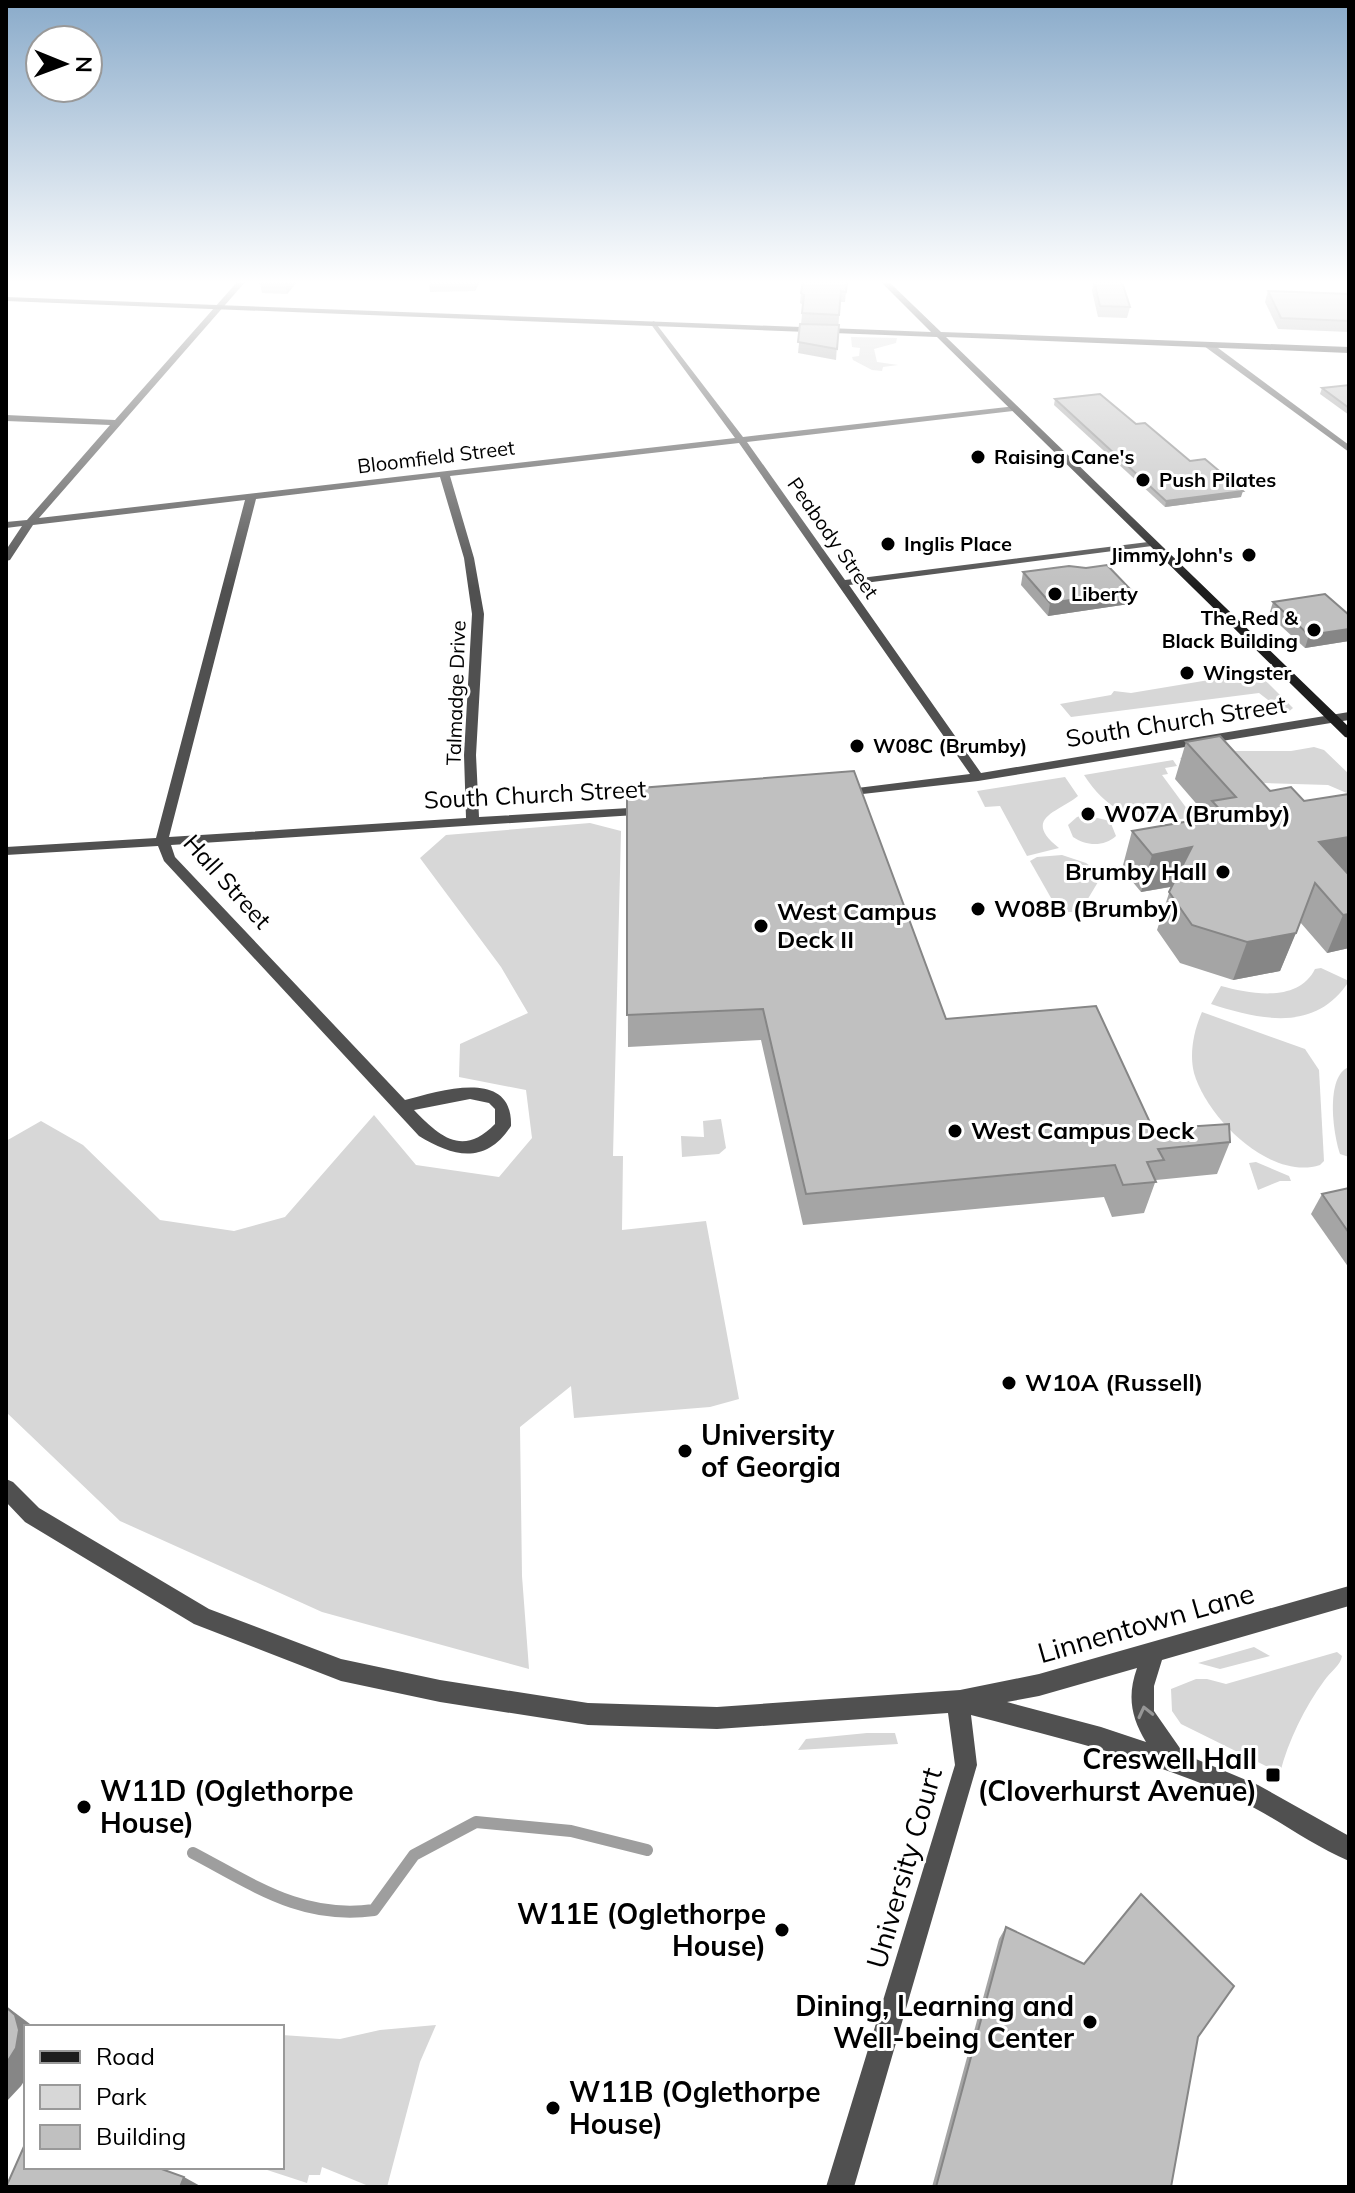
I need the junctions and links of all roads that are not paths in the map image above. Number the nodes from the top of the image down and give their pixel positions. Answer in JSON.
{"nodes":[{"id":1,"x":152,"y":383,"type":"edge"},
{"id":2,"x":699,"y":383,"type":"edge"},
{"id":3,"x":987,"y":383,"type":"edge"},
{"id":4,"x":1260,"y":383,"type":"edge"},
{"id":5,"x":1013,"y":408,"type":"junction"},
{"id":6,"x":6,"y":418,"type":"edge"},
{"id":7,"x":117,"y":423,"type":"junction"},
{"id":8,"x":741,"y":440,"type":"junction"},
{"id":9,"x":1349,"y":449,"type":"edge"},
{"id":10,"x":444,"y":474,"type":"junction"},
{"id":11,"x":251,"y":498,"type":"junction"},
{"id":12,"x":30,"y":522,"type":"junction"},
{"id":13,"x":6,"y":525,"type":"edge"},
{"id":14,"x":1152,"y":543,"type":"junction"},
{"id":15,"x":6,"y":558,"type":"edge"},
{"id":16,"x":843,"y":583,"type":"junction"},
{"id":17,"x":1349,"y":716,"type":"edge"},
{"id":18,"x":1333,"y":718,"type":"junction"},
{"id":19,"x":1349,"y":734,"type":"edge"},
{"id":20,"x":978,"y":777,"type":"junction"},
{"id":21,"x":830,"y":795,"type":"edge"},
{"id":22,"x":656,"y":810,"type":"edge"},
{"id":23,"x":473,"y":821,"type":"junction"},
{"id":24,"x":162,"y":839,"type":"junction"},
{"id":25,"x":6,"y":851,"type":"edge"},
{"id":26,"x":402,"y":1107,"type":"junction"},
{"id":27,"x":6,"y":1488,"type":"edge"},
{"id":28,"x":1349,"y":1596,"type":"edge"},
{"id":29,"x":1154,"y":1653,"type":"junction"},
{"id":30,"x":958,"y":1701,"type":"junction"},
{"id":31,"x":1177,"y":1764,"type":"junction"},
{"id":32,"x":1349,"y":1849,"type":"edge"},
{"id":33,"x":840,"y":2187,"type":"edge"}],
"edges":[{"from":1,"to":7,"type":"street"},
{"from":2,"to":8,"type":"street","name":"Peabody Street"},
{"from":3,"to":5,"type":"main road"},
{"from":4,"to":9,"type":"street"},
{"from":5,"to":8,"type":"street","name":"Bloomfield Street"},
{"from":5,"to":14,"type":"main road"},
{"from":6,"to":7,"type":"street"},
{"from":7,"to":12,"type":"street"},
{"from":8,"to":10,"type":"street","name":"Bloomfield Street"},
{"from":8,"to":16,"type":"street","name":"Peabody Street"},
{"from":10,"to":11,"type":"street","name":"Bloomfield Street"},
{"from":10,"to":23,"type":"street","name":"Talmadge Drive"},
{"from":11,"to":12,"type":"street","name":"Bloomfield Street"},
{"from":11,"to":24,"type":"street","name":"Hall Street"},
{"from":12,"to":13,"type":"street","name":"Bloomfield Street"},
{"from":12,"to":15,"type":"street"},
{"from":14,"to":16,"type":"street"},
{"from":14,"to":18,"type":"main road"},
{"from":16,"to":20,"type":"street","name":"Peabody Street"},
{"from":17,"to":18,"type":"street","name":"South Church Street"},
{"from":18,"to":19,"type":"main road"},
{"from":18,"to":20,"type":"street","name":"South Church Street"},
{"from":20,"to":21,"type":"street","name":"South Church Street"},
{"from":22,"to":23,"type":"street","name":"South Church Street"},
{"from":23,"to":24,"type":"street","name":"South Church Street"},
{"from":24,"to":25,"type":"street","name":"South Church Street"},
{"from":24,"to":26,"type":"street","name":"Hall Street"},
{"from":26,"to":26,"type":"street","name":"Hall Street"},
{"from":27,"to":30,"type":"street"},
{"from":28,"to":29,"type":"street","name":"Linnentown Lane"},
{"from":29,"to":30,"type":"street","name":"Linnentown Lane"},
{"from":31,"to":29,"type":"street","one_way":true},
{"from":30,"to":31,"type":"street"},
{"from":30,"to":33,"type":"street","name":"University Court"},
{"from":31,"to":32,"type":"street"}]}
